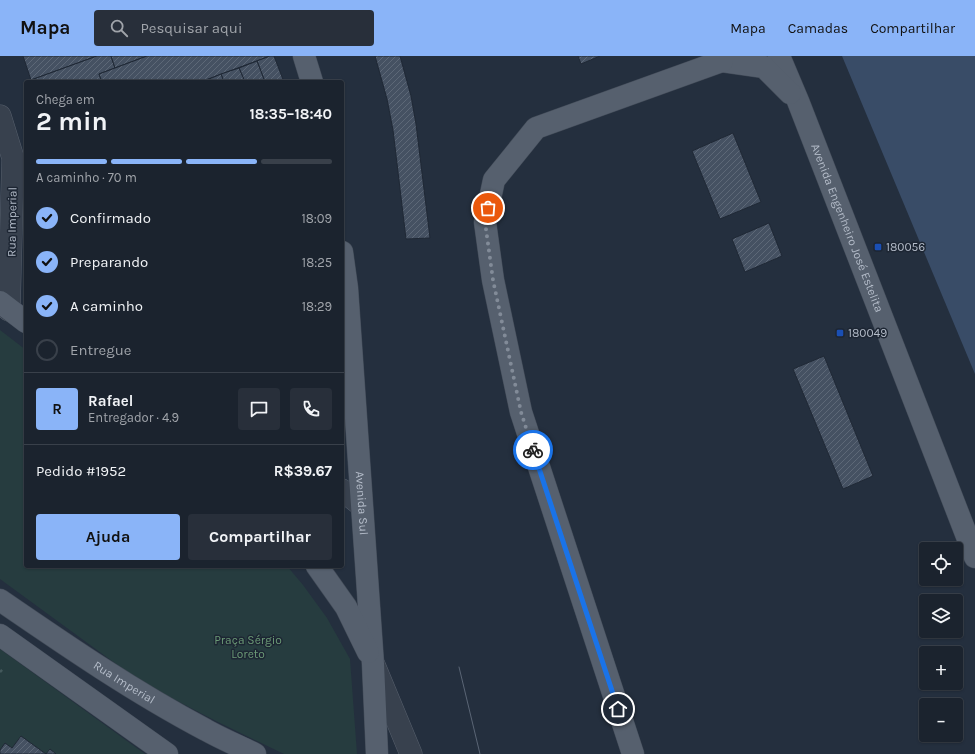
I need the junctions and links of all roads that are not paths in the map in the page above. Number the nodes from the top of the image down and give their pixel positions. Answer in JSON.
{"nodes":[{"id":1,"x":304,"y":56,"type":"edge"},
{"id":2,"x":780,"y":56,"type":"edge"},
{"id":3,"x":722,"y":59,"type":"edge"},
{"id":4,"x":311,"y":80,"type":"edge"},
{"id":5,"x":798,"y":101,"type":"junction"},
{"id":6,"x":0,"y":116,"type":"edge"},
{"id":7,"x":10,"y":173,"type":"edge"},
{"id":8,"x":24,"y":205,"type":"edge"},
{"id":9,"x":344,"y":266,"type":"edge"},
{"id":10,"x":12,"y":311,"type":"edge"},
{"id":11,"x":344,"y":492,"type":"edge"},
{"id":12,"x":362,"y":505,"type":"junction"},
{"id":13,"x":975,"y":557,"type":"edge"},
{"id":14,"x":318,"y":568,"type":"edge"},
{"id":15,"x":0,"y":600,"type":"edge"},
{"id":16,"x":0,"y":635,"type":"edge"},
{"id":17,"x":373,"y":664,"type":"junction"},
{"id":18,"x":167,"y":754,"type":"edge"},
{"id":19,"x":255,"y":754,"type":"edge"},
{"id":20,"x":377,"y":754,"type":"edge"},
{"id":21,"x":411,"y":754,"type":"edge"},
{"id":22,"x":633,"y":754,"type":"edge"}],
"edges":[{"from":1,"to":4,"type":"main road"},
{"from":2,"to":5,"type":"main road","name":"Avenida Engenheiro José Estelita"},
{"from":3,"to":5,"type":"main road"},
{"from":3,"to":22,"type":"main road"},
{"from":5,"to":13,"type":"main road","name":"Avenida Engenheiro José Estelita"},
{"from":6,"to":7,"type":"street","name":"Rua Imperial"},
{"from":7,"to":8,"type":"street"},
{"from":7,"to":10,"type":"street","name":"Rua Imperial"},
{"from":9,"to":12,"type":"main road","name":"Avenida Sul"},
{"from":11,"to":12,"type":"street"},
{"from":12,"to":17,"type":"main road","name":"Avenida Sul"},
{"from":14,"to":17,"type":"main road"},
{"from":15,"to":19,"type":"main road","name":"Rua Imperial"},
{"from":16,"to":18,"type":"main road"},
{"from":17,"to":20,"type":"main road","name":"Avenida Sul"},
{"from":17,"to":21,"type":"street"}]}
